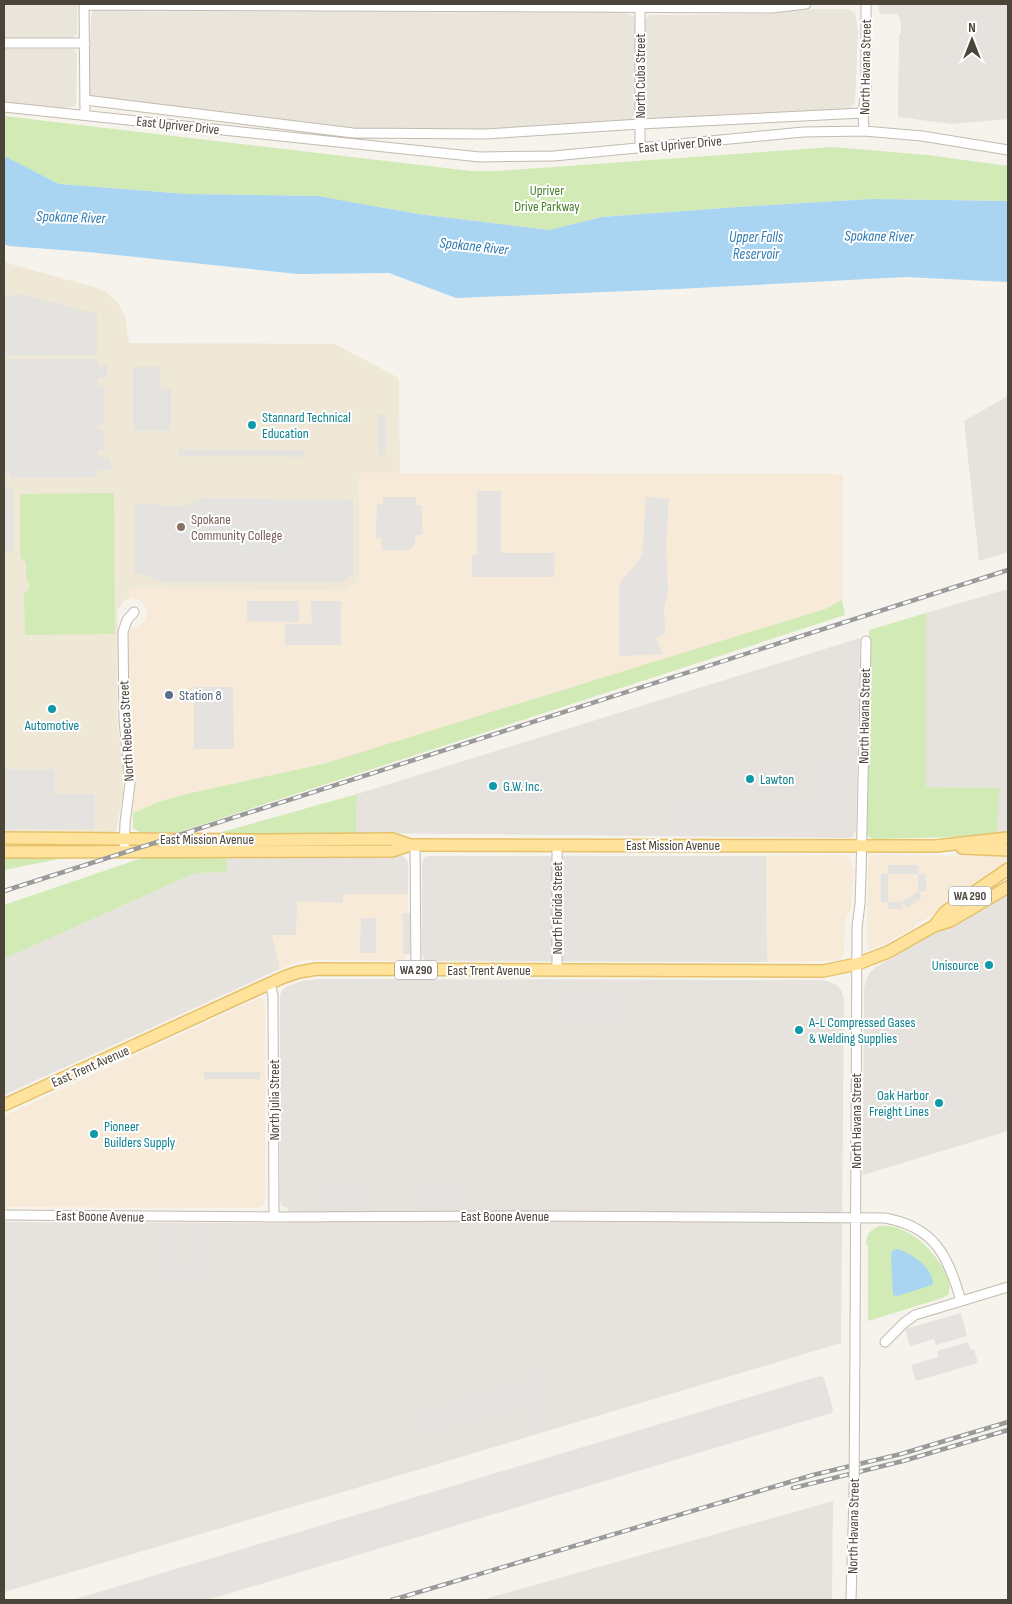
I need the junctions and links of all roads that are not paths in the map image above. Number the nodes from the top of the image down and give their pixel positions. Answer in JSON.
{"nodes":[{"id":1,"x":84,"y":4,"type":"edge"},
{"id":2,"x":806,"y":4,"type":"edge"},
{"id":3,"x":866,"y":4,"type":"edge"},
{"id":4,"x":640,"y":6,"type":"edge"},
{"id":5,"x":4,"y":43,"type":"edge"},
{"id":6,"x":85,"y":43,"type":"junction"},
{"id":7,"x":85,"y":100,"type":"junction"},
{"id":8,"x":4,"y":107,"type":"edge"},
{"id":9,"x":863,"y":113,"type":"junction"},
{"id":10,"x":85,"y":116,"type":"junction"},
{"id":11,"x":640,"y":124,"type":"junction"},
{"id":12,"x":864,"y":131,"type":"junction"},
{"id":13,"x":353,"y":132,"type":"junction"},
{"id":14,"x":351,"y":144,"type":"junction"},
{"id":15,"x":640,"y":148,"type":"junction"},
{"id":16,"x":1008,"y":150,"type":"edge"},
{"id":17,"x":134,"y":612,"type":"dead end"},
{"id":18,"x":866,"y":641,"type":"dead end"},
{"id":19,"x":4,"y":838,"type":"edge"},
{"id":20,"x":124,"y":838,"type":"junction"},
{"id":21,"x":1008,"y":838,"type":"edge"},
{"id":22,"x":412,"y":845,"type":"junction"},
{"id":23,"x":557,"y":845,"type":"junction"},
{"id":24,"x":862,"y":846,"type":"junction"},
{"id":25,"x":936,"y":846,"type":"junction"},
{"id":26,"x":1008,"y":850,"type":"edge"},
{"id":27,"x":4,"y":852,"type":"edge"},
{"id":28,"x":124,"y":852,"type":"junction"},
{"id":29,"x":1008,"y":869,"type":"edge"},
{"id":30,"x":1008,"y":887,"type":"edge"},
{"id":31,"x":934,"y":926,"type":"junction"},
{"id":32,"x":857,"y":964,"type":"junction"},
{"id":33,"x":416,"y":970,"type":"junction"},
{"id":34,"x":557,"y":970,"type":"junction"},
{"id":35,"x":270,"y":983,"type":"junction"},
{"id":36,"x":4,"y":1105,"type":"edge"},
{"id":37,"x":4,"y":1215,"type":"edge"},
{"id":38,"x":274,"y":1217,"type":"junction"},
{"id":39,"x":855,"y":1217,"type":"junction"},
{"id":40,"x":1008,"y":1287,"type":"edge"},
{"id":41,"x":961,"y":1301,"type":"junction"},
{"id":42,"x":885,"y":1342,"type":"dead end"},
{"id":43,"x":851,"y":1600,"type":"edge"}],
"edges":[{"from":1,"to":4,"type":"street"},
{"from":1,"to":6,"type":"street"},
{"from":2,"to":4,"type":"street"},
{"from":3,"to":9,"type":"street","name":"North Havana Street"},
{"from":4,"to":11,"type":"street","name":"North Cuba Street"},
{"from":5,"to":6,"type":"street"},
{"from":6,"to":7,"type":"street"},
{"from":7,"to":10,"type":"street"},
{"from":7,"to":13,"type":"street","name":"East Upriver Drive"},
{"from":8,"to":10,"type":"street","name":"East Upriver Drive"},
{"from":9,"to":11,"type":"street","name":"East Upriver Drive"},
{"from":9,"to":12,"type":"street","name":"North Havana Street"},
{"from":10,"to":14,"type":"street","name":"East Upriver Drive"},
{"from":11,"to":13,"type":"street","name":"East Upriver Drive"},
{"from":11,"to":15,"type":"street","name":"North Cuba Street"},
{"from":12,"to":15,"type":"street","name":"East Upriver Drive"},
{"from":12,"to":16,"type":"street","name":"East Upriver Drive"},
{"from":13,"to":14,"type":"street"},
{"from":14,"to":15,"type":"street","name":"East Upriver Drive"},
{"from":17,"to":20,"type":"street","name":"North Rebecca Street"},
{"from":18,"to":24,"type":"street","name":"North Havana Street"},
{"from":19,"to":20,"type":"main road","name":"East Mission Avenue"},
{"from":20,"to":22,"type":"main road","name":"East Mission Avenue"},
{"from":20,"to":28,"type":"street","name":"North Rebecca Street"},
{"from":21,"to":25,"type":"main road","name":"East Mission Avenue"},
{"from":22,"to":23,"type":"main road","name":"East Mission Avenue"},
{"from":22,"to":28,"type":"main road","name":"East Mission Avenue"},
{"from":22,"to":33,"type":"street"},
{"from":23,"to":24,"type":"main road","name":"East Mission Avenue"},
{"from":23,"to":34,"type":"street","name":"North Florida Street"},
{"from":24,"to":25,"type":"main road","name":"East Mission Avenue"},
{"from":24,"to":32,"type":"street","name":"North Havana Street"},
{"from":25,"to":26,"type":"main road","name":"East Mission Avenue"},
{"from":27,"to":28,"type":"main road","name":"East Mission Avenue"},
{"from":29,"to":31,"type":"main road","name":"East Trent Avenue","number":"WA 290"},
{"from":30,"to":31,"type":"main road","name":"East Trent Avenue","number":"WA 290"},
{"from":31,"to":32,"type":"main road","name":"East Trent Avenue","number":"WA 290"},
{"from":32,"to":34,"type":"main road","name":"East Trent Avenue","number":"WA 290"},
{"from":32,"to":39,"type":"street","name":"North Havana Street"},
{"from":33,"to":34,"type":"main road","name":"East Trent Avenue","number":"WA 290"},
{"from":33,"to":35,"type":"main road","name":"East Trent Avenue","number":"WA 290"},
{"from":35,"to":36,"type":"main road","name":"East Trent Avenue","number":"WA 290"},
{"from":35,"to":38,"type":"street","name":"North Julia Street"},
{"from":37,"to":38,"type":"street","name":"East Boone Avenue"},
{"from":38,"to":39,"type":"street","name":"East Boone Avenue"},
{"from":39,"to":41,"type":"street","name":"East Boone Avenue"},
{"from":39,"to":43,"type":"street","name":"North Havana Street","bridge":true},
{"from":40,"to":41,"type":"street"},
{"from":41,"to":42,"type":"street"}]}
